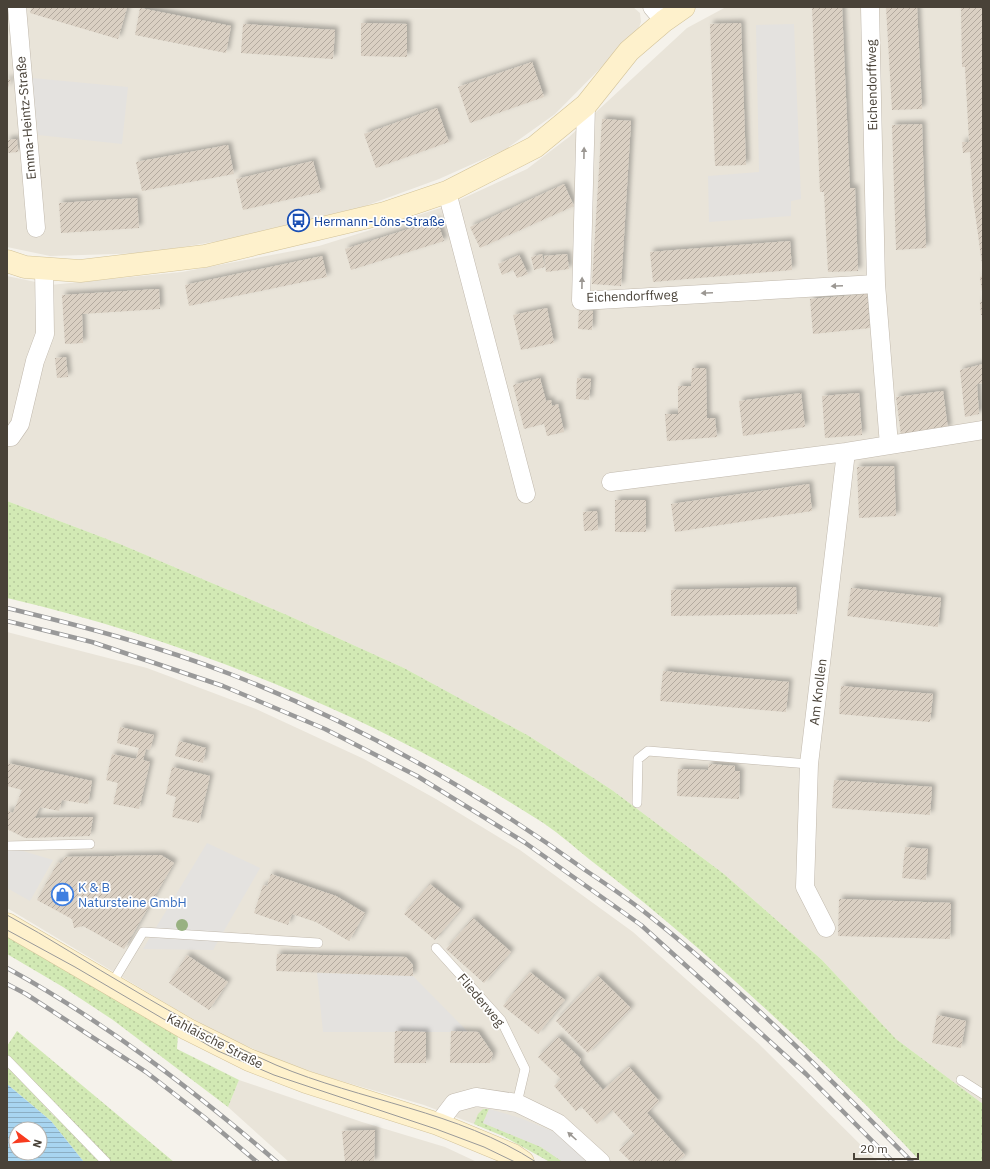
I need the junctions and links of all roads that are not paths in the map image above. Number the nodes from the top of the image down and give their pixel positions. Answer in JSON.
{"nodes":[{"id":1,"x":17,"y":7,"type":"edge"},
{"id":2,"x":684,"y":7,"type":"edge"},
{"id":3,"x":870,"y":7,"type":"edge"},
{"id":4,"x":658,"y":14,"type":"edge"},
{"id":5,"x":586,"y":105,"type":"junction"},
{"id":6,"x":447,"y":192,"type":"junction"},
{"id":7,"x":36,"y":228,"type":"dead end"},
{"id":8,"x":7,"y":261,"type":"edge"},
{"id":9,"x":44,"y":268,"type":"junction"},
{"id":10,"x":876,"y":284,"type":"junction"},
{"id":11,"x":983,"y":430,"type":"edge"},
{"id":12,"x":7,"y":437,"type":"edge"},
{"id":13,"x":889,"y":445,"type":"junction"},
{"id":14,"x":846,"y":452,"type":"junction"},
{"id":15,"x":611,"y":482,"type":"dead end"},
{"id":16,"x":526,"y":494,"type":"dead end"},
{"id":17,"x":809,"y":764,"type":"junction"},
{"id":18,"x":637,"y":803,"type":"dead end"},
{"id":19,"x":90,"y":844,"type":"dead end"},
{"id":20,"x":7,"y":846,"type":"edge"},
{"id":21,"x":7,"y":924,"type":"edge"},
{"id":22,"x":826,"y":928,"type":"dead end"},
{"id":23,"x":318,"y":943,"type":"dead end"},
{"id":24,"x":436,"y":948,"type":"dead end"},
{"id":25,"x":111,"y":985,"type":"junction"},
{"id":26,"x":7,"y":1060,"type":"edge"},
{"id":27,"x":961,"y":1080,"type":"dead end"},
{"id":28,"x":983,"y":1094,"type":"edge"},
{"id":29,"x":516,"y":1103,"type":"junction"},
{"id":30,"x":438,"y":1124,"type":"junction"},
{"id":31,"x":106,"y":1162,"type":"edge"},
{"id":32,"x":524,"y":1162,"type":"edge"},
{"id":33,"x":601,"y":1162,"type":"edge"}],
"edges":[{"from":1,"to":7,"type":"street","name":"Emma-Heintz-Straße"},
{"from":2,"to":4,"type":"main road"},
{"from":3,"to":10,"type":"street","name":"Eichendorffweg"},
{"from":4,"to":5,"type":"main road"},
{"from":5,"to":6,"type":"main road"},
{"from":10,"to":5,"type":"street","name":"Eichendorffweg","one_way":true},
{"from":6,"to":9,"type":"main road"},
{"from":6,"to":16,"type":"street"},
{"from":8,"to":9,"type":"main road"},
{"from":9,"to":12,"type":"street"},
{"from":10,"to":13,"type":"street","name":"Eichendorffweg"},
{"from":11,"to":13,"type":"street"},
{"from":13,"to":14,"type":"street"},
{"from":14,"to":15,"type":"street"},
{"from":14,"to":17,"type":"street","name":"Am Knollen"},
{"from":17,"to":18,"type":"lane"},
{"from":17,"to":22,"type":"street","name":"Am Knollen"},
{"from":19,"to":20,"type":"lane"},
{"from":21,"to":25,"type":"main road","name":"Kahlaische Straße"},
{"from":23,"to":25,"type":"lane"},
{"from":24,"to":29,"type":"lane","name":"Fliederweg"},
{"from":25,"to":30,"type":"main road","name":"Kahlaische Straße"},
{"from":26,"to":31,"type":"lane"},
{"from":27,"to":28,"type":"lane"},
{"from":29,"to":30,"type":"street"},
{"from":33,"to":29,"type":"street","one_way":true},
{"from":30,"to":32,"type":"main road","name":"Kahlaische Straße"}]}
